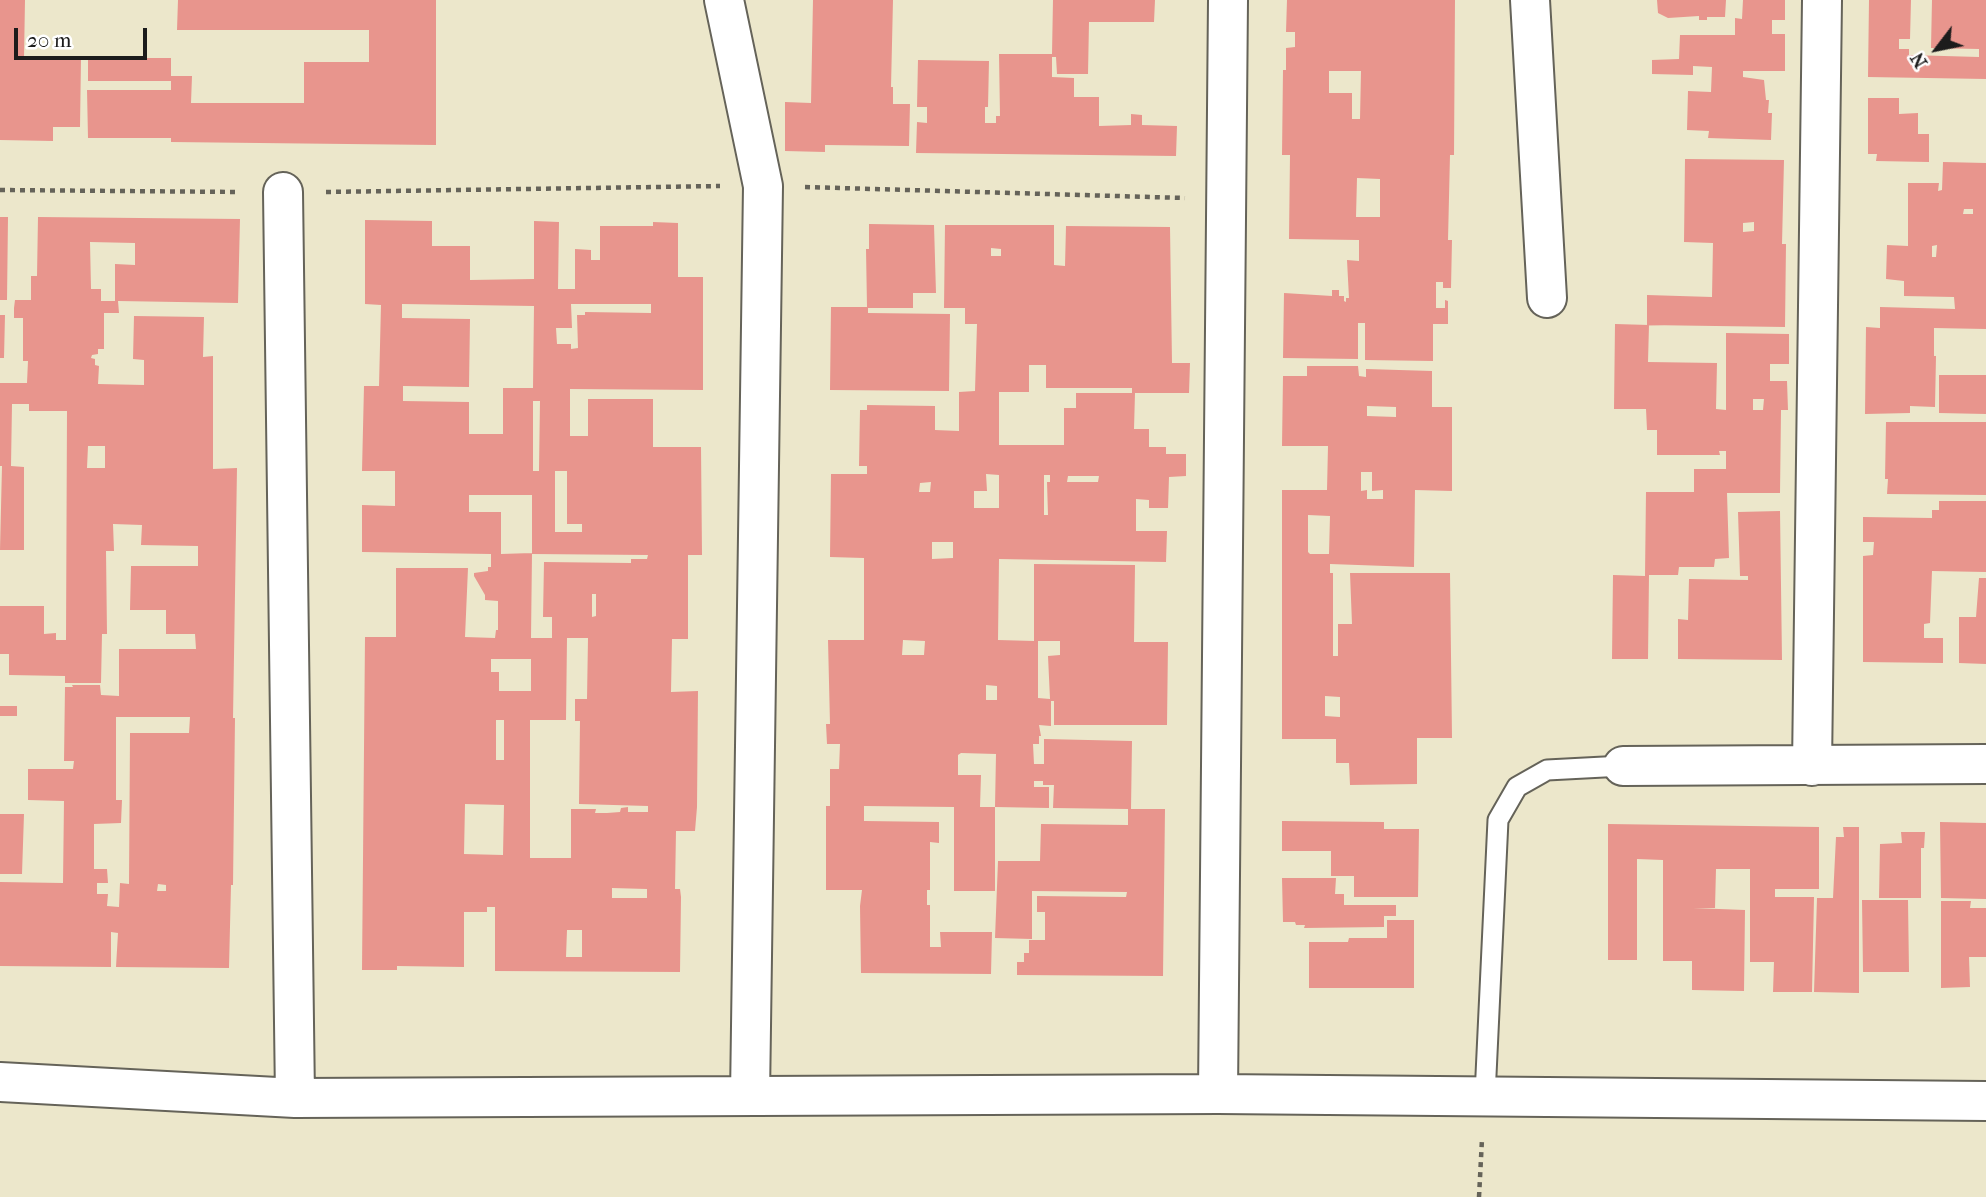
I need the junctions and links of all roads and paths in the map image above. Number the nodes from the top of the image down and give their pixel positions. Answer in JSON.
{"nodes":[{"id":1,"x":724,"y":0,"type":"edge"},
{"id":2,"x":1228,"y":0,"type":"edge"},
{"id":3,"x":1530,"y":0,"type":"edge"},
{"id":4,"x":1822,"y":0,"type":"edge"},
{"id":5,"x":763,"y":186,"type":"junction"},
{"id":6,"x":0,"y":190,"type":"edge"},
{"id":7,"x":283,"y":192,"type":"junction"},
{"id":8,"x":1228,"y":199,"type":"junction"},
{"id":9,"x":1547,"y":298,"type":"dead end"},
{"id":10,"x":1986,"y":764,"type":"edge"},
{"id":11,"x":1623,"y":766,"type":"joint"},
{"id":12,"x":1812,"y":766,"type":"junction"},
{"id":13,"x":0,"y":1083,"type":"edge"},
{"id":14,"x":1217,"y":1094,"type":"junction"},
{"id":15,"x":750,"y":1096,"type":"junction"},
{"id":16,"x":1485,"y":1096,"type":"junction"},
{"id":17,"x":295,"y":1098,"type":"junction"},
{"id":18,"x":1986,"y":1101,"type":"edge"},
{"id":19,"x":1479,"y":1197,"type":"edge"}],
"edges":[{"from":1,"to":5,"type":"street"},
{"from":2,"to":8,"type":"street"},
{"from":3,"to":9,"type":"street"},
{"from":4,"to":12,"type":"street"},
{"from":5,"to":7,"type":"path"},
{"from":5,"to":8,"type":"path"},
{"from":5,"to":15,"type":"street"},
{"from":6,"to":7,"type":"path"},
{"from":7,"to":17,"type":"street"},
{"from":8,"to":14,"type":"street"},
{"from":10,"to":12,"type":"street"},
{"from":11,"to":12,"type":"street"},
{"from":11,"to":16,"type":"lane"},
{"from":13,"to":17,"type":"street"},
{"from":14,"to":15,"type":"street"},
{"from":14,"to":16,"type":"street"},
{"from":15,"to":17,"type":"street"},
{"from":16,"to":18,"type":"street"},
{"from":16,"to":19,"type":"path"}]}
